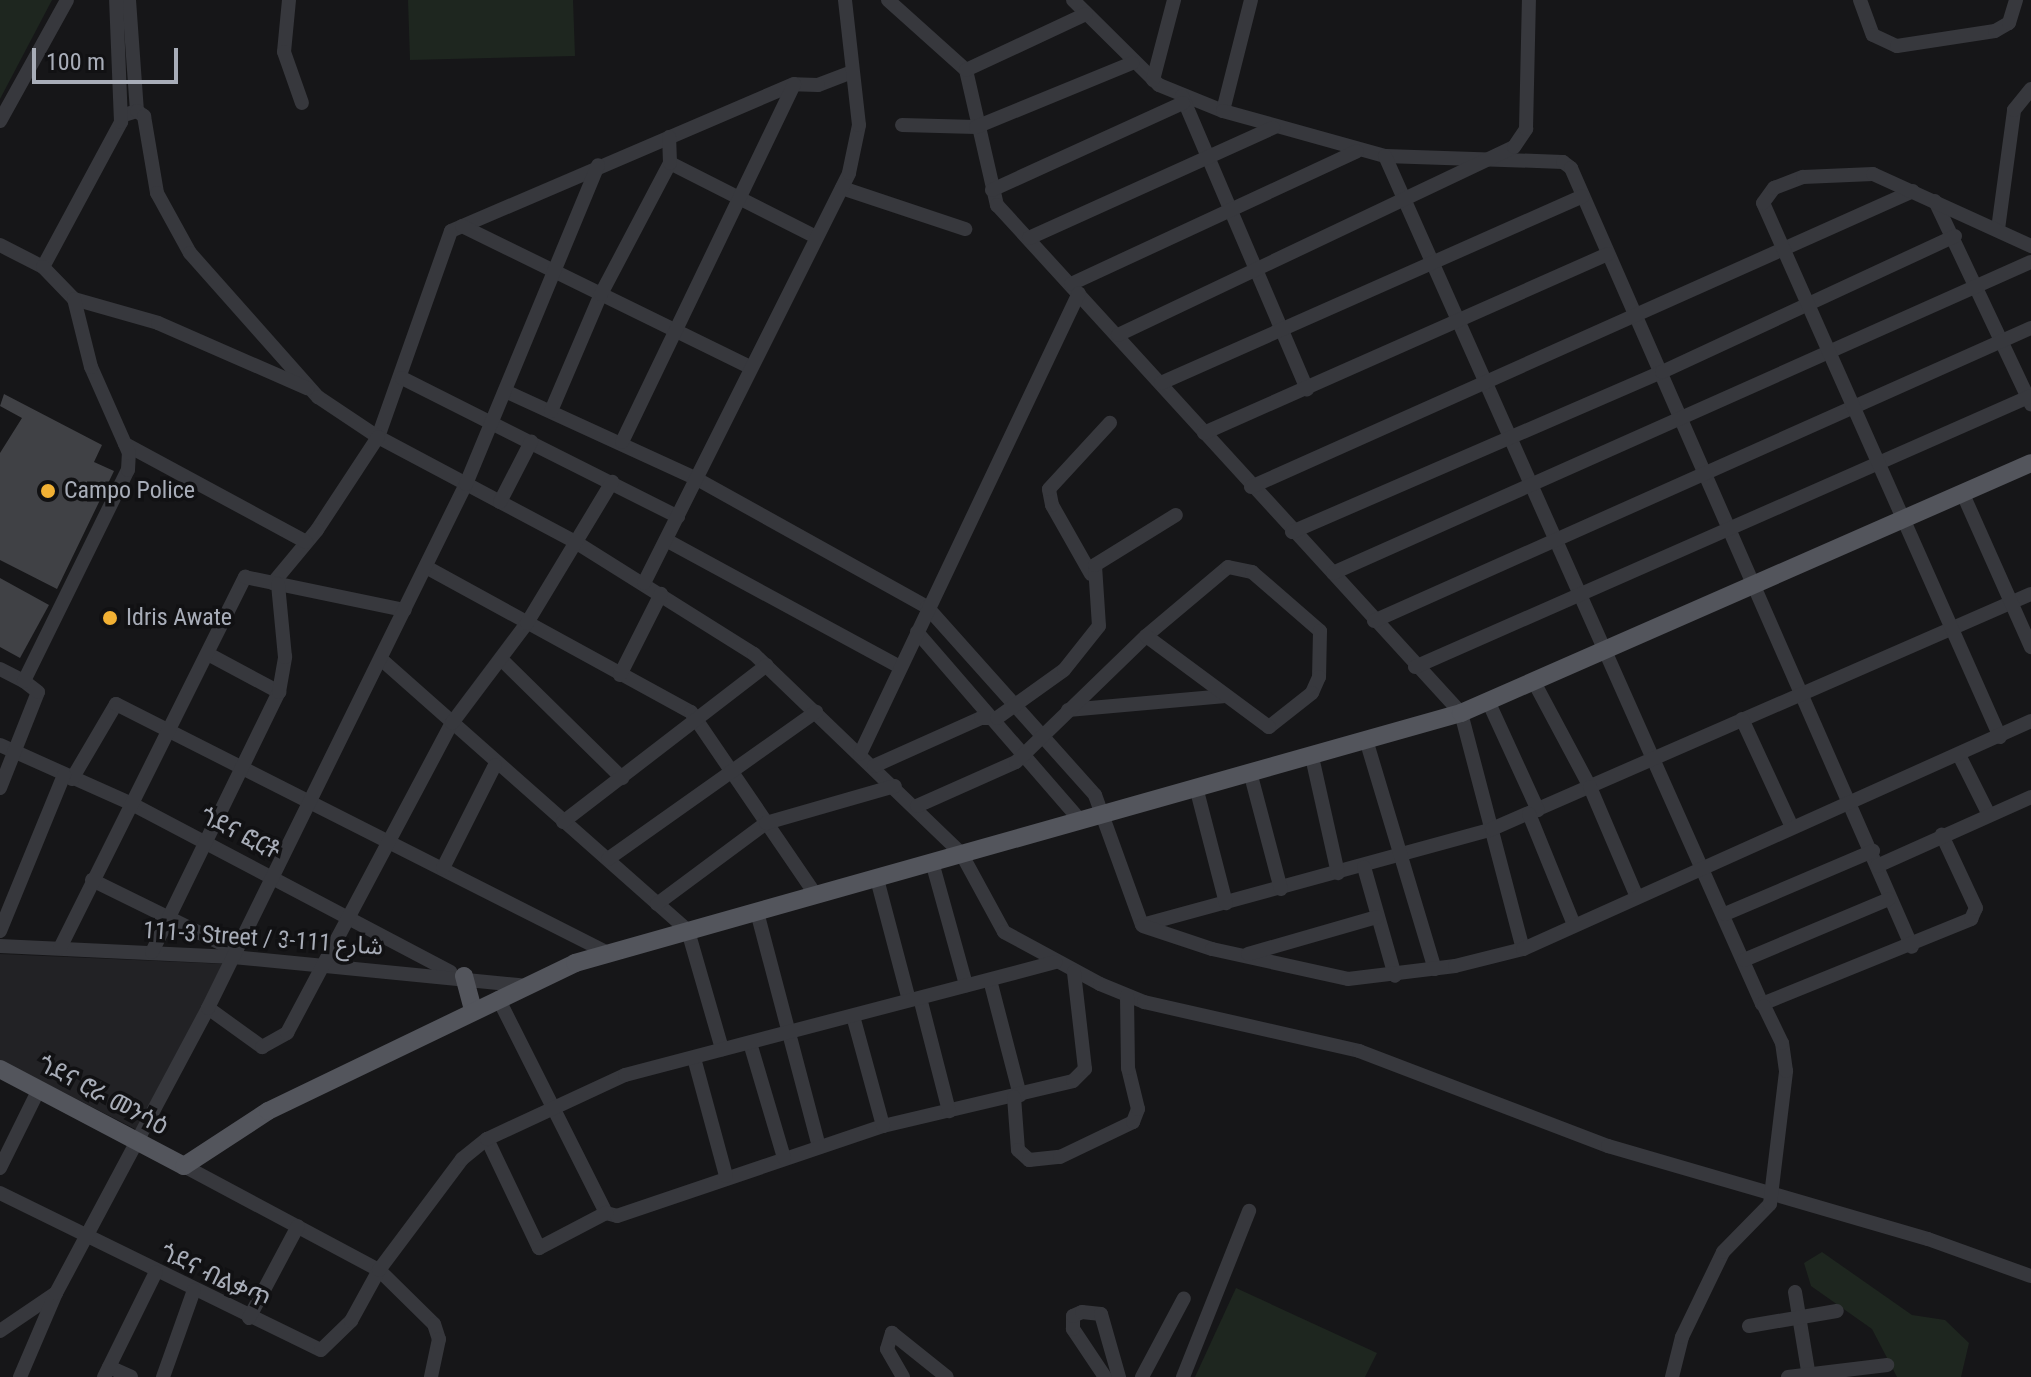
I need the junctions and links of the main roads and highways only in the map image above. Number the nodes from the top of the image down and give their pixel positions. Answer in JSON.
{"nodes":[{"id":1,"x":2031,"y":463,"type":"edge"},
{"id":2,"x":459,"y":975,"type":"road end"},
{"id":3,"x":473,"y":1009,"type":"junction"},
{"id":4,"x":0,"y":1069,"type":"edge"}],
"edges":[{"from":1,"to":3,"type":"main road"},
{"from":2,"to":3,"type":"main road"},
{"from":3,"to":4,"type":"main road","name":"ጎደና ሮራ መንሳዕ"}]}
